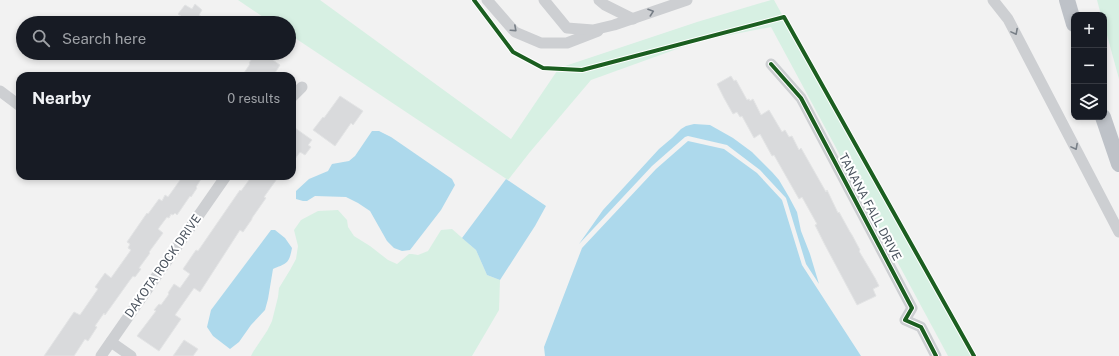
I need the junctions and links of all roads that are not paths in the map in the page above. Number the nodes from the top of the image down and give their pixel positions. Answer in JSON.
{"nodes":[{"id":1,"x":487,"y":0,"type":"edge"},
{"id":2,"x":544,"y":0,"type":"edge"},
{"id":3,"x":599,"y":0,"type":"edge"},
{"id":4,"x":687,"y":0,"type":"edge"},
{"id":5,"x":993,"y":0,"type":"edge"},
{"id":6,"x":1067,"y":0,"type":"edge"},
{"id":7,"x":1071,"y":14,"type":"edge"},
{"id":8,"x":633,"y":19,"type":"junction"},
{"id":9,"x":614,"y":25,"type":"junction"},
{"id":10,"x":771,"y":64,"type":"dead end"},
{"id":11,"x":302,"y":87,"type":"dead end"},
{"id":12,"x":0,"y":91,"type":"edge"},
{"id":13,"x":296,"y":93,"type":"edge"},
{"id":14,"x":16,"y":103,"type":"edge"},
{"id":15,"x":1104,"y":120,"type":"edge"},
{"id":16,"x":1119,"y":164,"type":"edge"},
{"id":17,"x":223,"y":180,"type":"edge"},
{"id":18,"x":1119,"y":232,"type":"edge"},
{"id":19,"x":110,"y":342,"type":"junction"},
{"id":20,"x":101,"y":356,"type":"edge"},
{"id":21,"x":130,"y":356,"type":"edge"},
{"id":22,"x":936,"y":356,"type":"edge"}],
"edges":[{"from":1,"to":9,"type":"street","one_way":true},
{"from":2,"to":9,"type":"street"},
{"from":3,"to":8,"type":"street"},
{"from":8,"to":4,"type":"street","one_way":true},
{"from":5,"to":18,"type":"street","one_way":true},
{"from":6,"to":7,"type":"highway"},
{"from":8,"to":9,"type":"street"},
{"from":10,"to":22,"type":"street","name":"TANANA FALL DRIVE"},
{"from":11,"to":13,"type":"street"},
{"from":12,"to":14,"type":"street"},
{"from":15,"to":16,"type":"highway"},
{"from":17,"to":19,"type":"street","name":"DAKOTA ROCK DRIVE"},
{"from":19,"to":20,"type":"street","name":"DAKOTA ROCK DRIVE"},
{"from":19,"to":21,"type":"street"}]}
